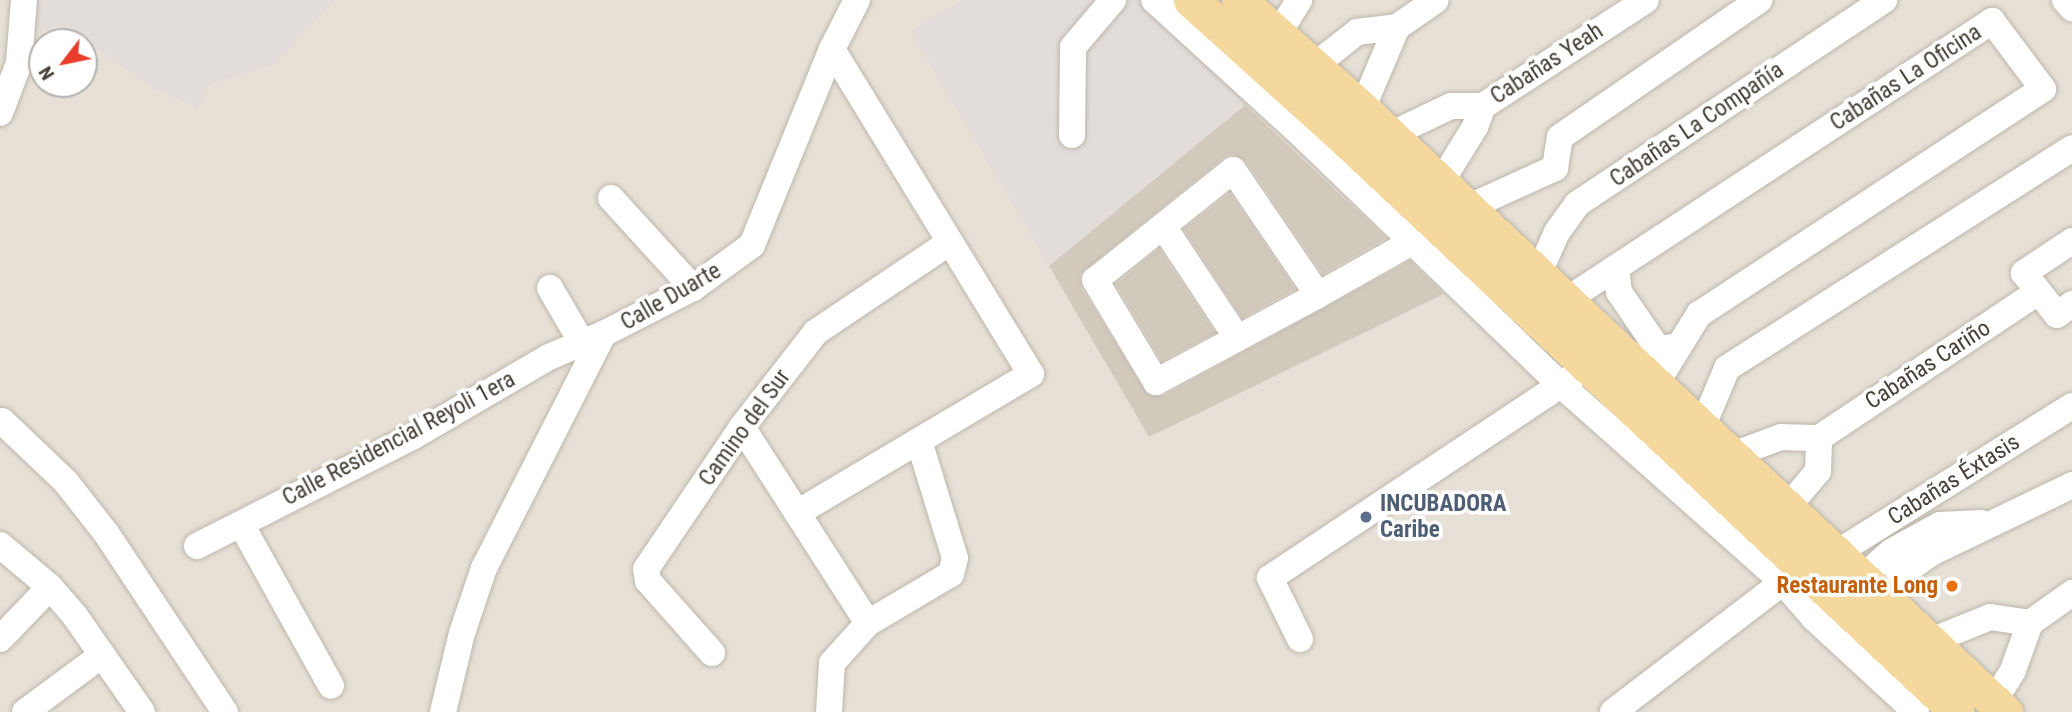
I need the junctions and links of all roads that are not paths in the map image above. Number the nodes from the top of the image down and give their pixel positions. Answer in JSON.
{"nodes":[{"id":1,"x":24,"y":0,"type":"edge"},
{"id":2,"x":858,"y":0,"type":"edge"},
{"id":3,"x":1113,"y":0,"type":"edge"},
{"id":4,"x":1154,"y":0,"type":"edge"},
{"id":5,"x":1191,"y":0,"type":"edge"},
{"id":6,"x":1299,"y":0,"type":"edge"},
{"id":7,"x":1436,"y":0,"type":"edge"},
{"id":8,"x":1646,"y":0,"type":"edge"},
{"id":9,"x":1759,"y":0,"type":"edge"},
{"id":10,"x":1884,"y":0,"type":"edge"},
{"id":11,"x":2065,"y":0,"type":"edge"},
{"id":12,"x":1251,"y":4,"type":"edge"},
{"id":13,"x":2072,"y":8,"type":"edge"},
{"id":14,"x":1397,"y":27,"type":"junction"},
{"id":15,"x":1278,"y":34,"type":"junction"},
{"id":16,"x":832,"y":49,"type":"junction"},
{"id":17,"x":1314,"y":66,"type":"junction"},
{"id":18,"x":1483,"y":106,"type":"junction"},
{"id":19,"x":1362,"y":109,"type":"junction"},
{"id":20,"x":0,"y":113,"type":"edge"},
{"id":21,"x":1072,"y":135,"type":"dead end"},
{"id":22,"x":1390,"y":135,"type":"junction"},
{"id":23,"x":2072,"y":148,"type":"edge"},
{"id":24,"x":1555,"y":168,"type":"junction"},
{"id":25,"x":1441,"y":183,"type":"junction"},
{"id":26,"x":611,"y":198,"type":"dead end"},
{"id":27,"x":1577,"y":204,"type":"junction"},
{"id":28,"x":1440,"y":225,"type":"junction"},
{"id":29,"x":1163,"y":226,"type":"junction"},
{"id":30,"x":2072,"y":241,"type":"edge"},
{"id":31,"x":950,"y":242,"type":"junction"},
{"id":32,"x":1616,"y":268,"type":"junction"},
{"id":33,"x":1538,"y":275,"type":"junction"},
{"id":34,"x":550,"y":288,"type":"dead end"},
{"id":35,"x":693,"y":288,"type":"junction"},
{"id":36,"x":2038,"y":292,"type":"junction"},
{"id":37,"x":1318,"y":295,"type":"junction"},
{"id":38,"x":1565,"y":301,"type":"junction"},
{"id":39,"x":2072,"y":303,"type":"edge"},
{"id":40,"x":1237,"y":338,"type":"junction"},
{"id":41,"x":593,"y":339,"type":"junction"},
{"id":42,"x":1675,"y":347,"type":"junction"},
{"id":43,"x":1574,"y":377,"type":"junction"},
{"id":44,"x":1654,"y":387,"type":"junction"},
{"id":45,"x":2072,"y":406,"type":"edge"},
{"id":46,"x":2,"y":421,"type":"edge"},
{"id":47,"x":742,"y":428,"type":"junction"},
{"id":48,"x":1701,"y":430,"type":"junction"},
{"id":49,"x":1781,"y":437,"type":"junction"},
{"id":50,"x":1819,"y":438,"type":"junction"},
{"id":51,"x":919,"y":441,"type":"junction"},
{"id":52,"x":1730,"y":456,"type":"junction"},
{"id":53,"x":1818,"y":471,"type":"junction"},
{"id":54,"x":2072,"y":485,"type":"edge"},
{"id":55,"x":1786,"y":509,"type":"junction"},
{"id":56,"x":797,"y":513,"type":"junction"},
{"id":57,"x":1986,"y":522,"type":"junction"},
{"id":58,"x":241,"y":524,"type":"junction"},
{"id":59,"x":0,"y":545,"type":"edge"},
{"id":60,"x":197,"y":546,"type":"dead end"},
{"id":61,"x":1835,"y":554,"type":"junction"},
{"id":62,"x":1792,"y":575,"type":"junction"},
{"id":63,"x":1862,"y":578,"type":"junction"},
{"id":64,"x":50,"y":587,"type":"junction"},
{"id":65,"x":2072,"y":593,"type":"edge"},
{"id":66,"x":1888,"y":601,"type":"junction"},
{"id":67,"x":867,"y":623,"type":"junction"},
{"id":68,"x":2030,"y":623,"type":"junction"},
{"id":69,"x":0,"y":639,"type":"edge"},
{"id":70,"x":1300,"y":639,"type":"dead end"},
{"id":71,"x":1931,"y":641,"type":"junction"},
{"id":72,"x":712,"y":653,"type":"dead end"},
{"id":73,"x":102,"y":655,"type":"junction"},
{"id":74,"x":331,"y":686,"type":"dead end"},
{"id":75,"x":1999,"y":706,"type":"edge"},
{"id":76,"x":24,"y":712,"type":"edge"},
{"id":77,"x":142,"y":712,"type":"edge"},
{"id":78,"x":225,"y":712,"type":"edge"},
{"id":79,"x":443,"y":712,"type":"edge"},
{"id":80,"x":829,"y":712,"type":"edge"},
{"id":81,"x":1613,"y":712,"type":"edge"},
{"id":82,"x":1916,"y":712,"type":"edge"},
{"id":83,"x":1957,"y":712,"type":"edge"}],
"edges":[{"from":1,"to":20,"type":"street"},
{"from":2,"to":16,"type":"street","name":"Calle Duarte"},
{"from":3,"to":21,"type":"street"},
{"from":4,"to":28,"type":"street"},
{"from":5,"to":28,"type":"main road"},
{"from":6,"to":15,"type":"street"},
{"from":7,"to":14,"type":"street"},
{"from":8,"to":18,"type":"street","name":"Cabañas Yeah"},
{"from":9,"to":24,"type":"street"},
{"from":10,"to":27,"type":"street","name":"Cabañas La Compañía"},
{"from":11,"to":13,"type":"street"},
{"from":12,"to":15,"type":"main road"},
{"from":14,"to":17,"type":"street"},
{"from":14,"to":19,"type":"street"},
{"from":15,"to":17,"type":"main road"},
{"from":16,"to":31,"type":"street"},
{"from":16,"to":35,"type":"street","name":"Calle Duarte"},
{"from":17,"to":19,"type":"main road"},
{"from":18,"to":22,"type":"street","name":"Cabañas Yeah"},
{"from":18,"to":25,"type":"street","name":"Cabañas Yeah"},
{"from":19,"to":22,"type":"main road"},
{"from":22,"to":25,"type":"main road"},
{"from":23,"to":48,"type":"street"},
{"from":24,"to":27,"type":"street"},
{"from":24,"to":28,"type":"street"},
{"from":25,"to":28,"type":"main road"},
{"from":26,"to":35,"type":"street"},
{"from":27,"to":33,"type":"street","name":"Cabañas La Compañía"},
{"from":28,"to":33,"type":"main road"},
{"from":28,"to":37,"type":"street"},
{"from":28,"to":43,"type":"main road"},
{"from":29,"to":37,"type":"street"},
{"from":29,"to":40,"type":"street"},
{"from":29,"to":40,"type":"street"},
{"from":30,"to":36,"type":"street"},
{"from":31,"to":47,"type":"street","name":"Camino del Sur"},
{"from":31,"to":51,"type":"street"},
{"from":32,"to":38,"type":"street","name":"Cabañas La Oficina"},
{"from":32,"to":42,"type":"street"},
{"from":32,"to":42,"type":"street","name":"Cabañas La Oficina"},
{"from":33,"to":38,"type":"main road"},
{"from":34,"to":41,"type":"street"},
{"from":35,"to":41,"type":"street","name":"Calle Duarte"},
{"from":36,"to":39,"type":"street"},
{"from":36,"to":50,"type":"street","name":"Cabañas Cariño"},
{"from":37,"to":40,"type":"street"},
{"from":38,"to":44,"type":"main road"},
{"from":41,"to":58,"type":"street","name":"Calle Residencial Reyoli 1era"},
{"from":41,"to":79,"type":"street","name":"Calle Duarte"},
{"from":42,"to":44,"type":"street","name":"Cabañas La Oficina"},
{"from":43,"to":62,"type":"main road"},
{"from":43,"to":70,"type":"street"},
{"from":44,"to":48,"type":"main road"},
{"from":45,"to":61,"type":"street","name":"Cabañas Éxtasis"},
{"from":46,"to":78,"type":"street"},
{"from":47,"to":56,"type":"street"},
{"from":47,"to":72,"type":"street","name":"Camino del Sur"},
{"from":48,"to":52,"type":"main road"},
{"from":49,"to":50,"type":"street"},
{"from":49,"to":52,"type":"street"},
{"from":49,"to":53,"type":"street"},
{"from":50,"to":53,"type":"street"},
{"from":51,"to":56,"type":"street"},
{"from":51,"to":67,"type":"street"},
{"from":52,"to":55,"type":"main road"},
{"from":53,"to":55,"type":"street"},
{"from":54,"to":57,"type":"street"},
{"from":55,"to":61,"type":"main road"},
{"from":56,"to":67,"type":"street"},
{"from":57,"to":63,"type":"street"},
{"from":57,"to":66,"type":"street"},
{"from":58,"to":60,"type":"street","name":"Calle Residencial Reyoli 1era"},
{"from":58,"to":74,"type":"street"},
{"from":59,"to":64,"type":"street"},
{"from":61,"to":63,"type":"main road"},
{"from":62,"to":81,"type":"street"},
{"from":62,"to":82,"type":"street"},
{"from":62,"to":83,"type":"main road"},
{"from":63,"to":66,"type":"main road"},
{"from":64,"to":69,"type":"street"},
{"from":64,"to":73,"type":"street"},
{"from":65,"to":68,"type":"street"},
{"from":66,"to":71,"type":"main road"},
{"from":67,"to":80,"type":"street"},
{"from":68,"to":71,"type":"street"},
{"from":68,"to":75,"type":"street"},
{"from":71,"to":75,"type":"main road"},
{"from":73,"to":76,"type":"street"},
{"from":73,"to":77,"type":"street"}]}
